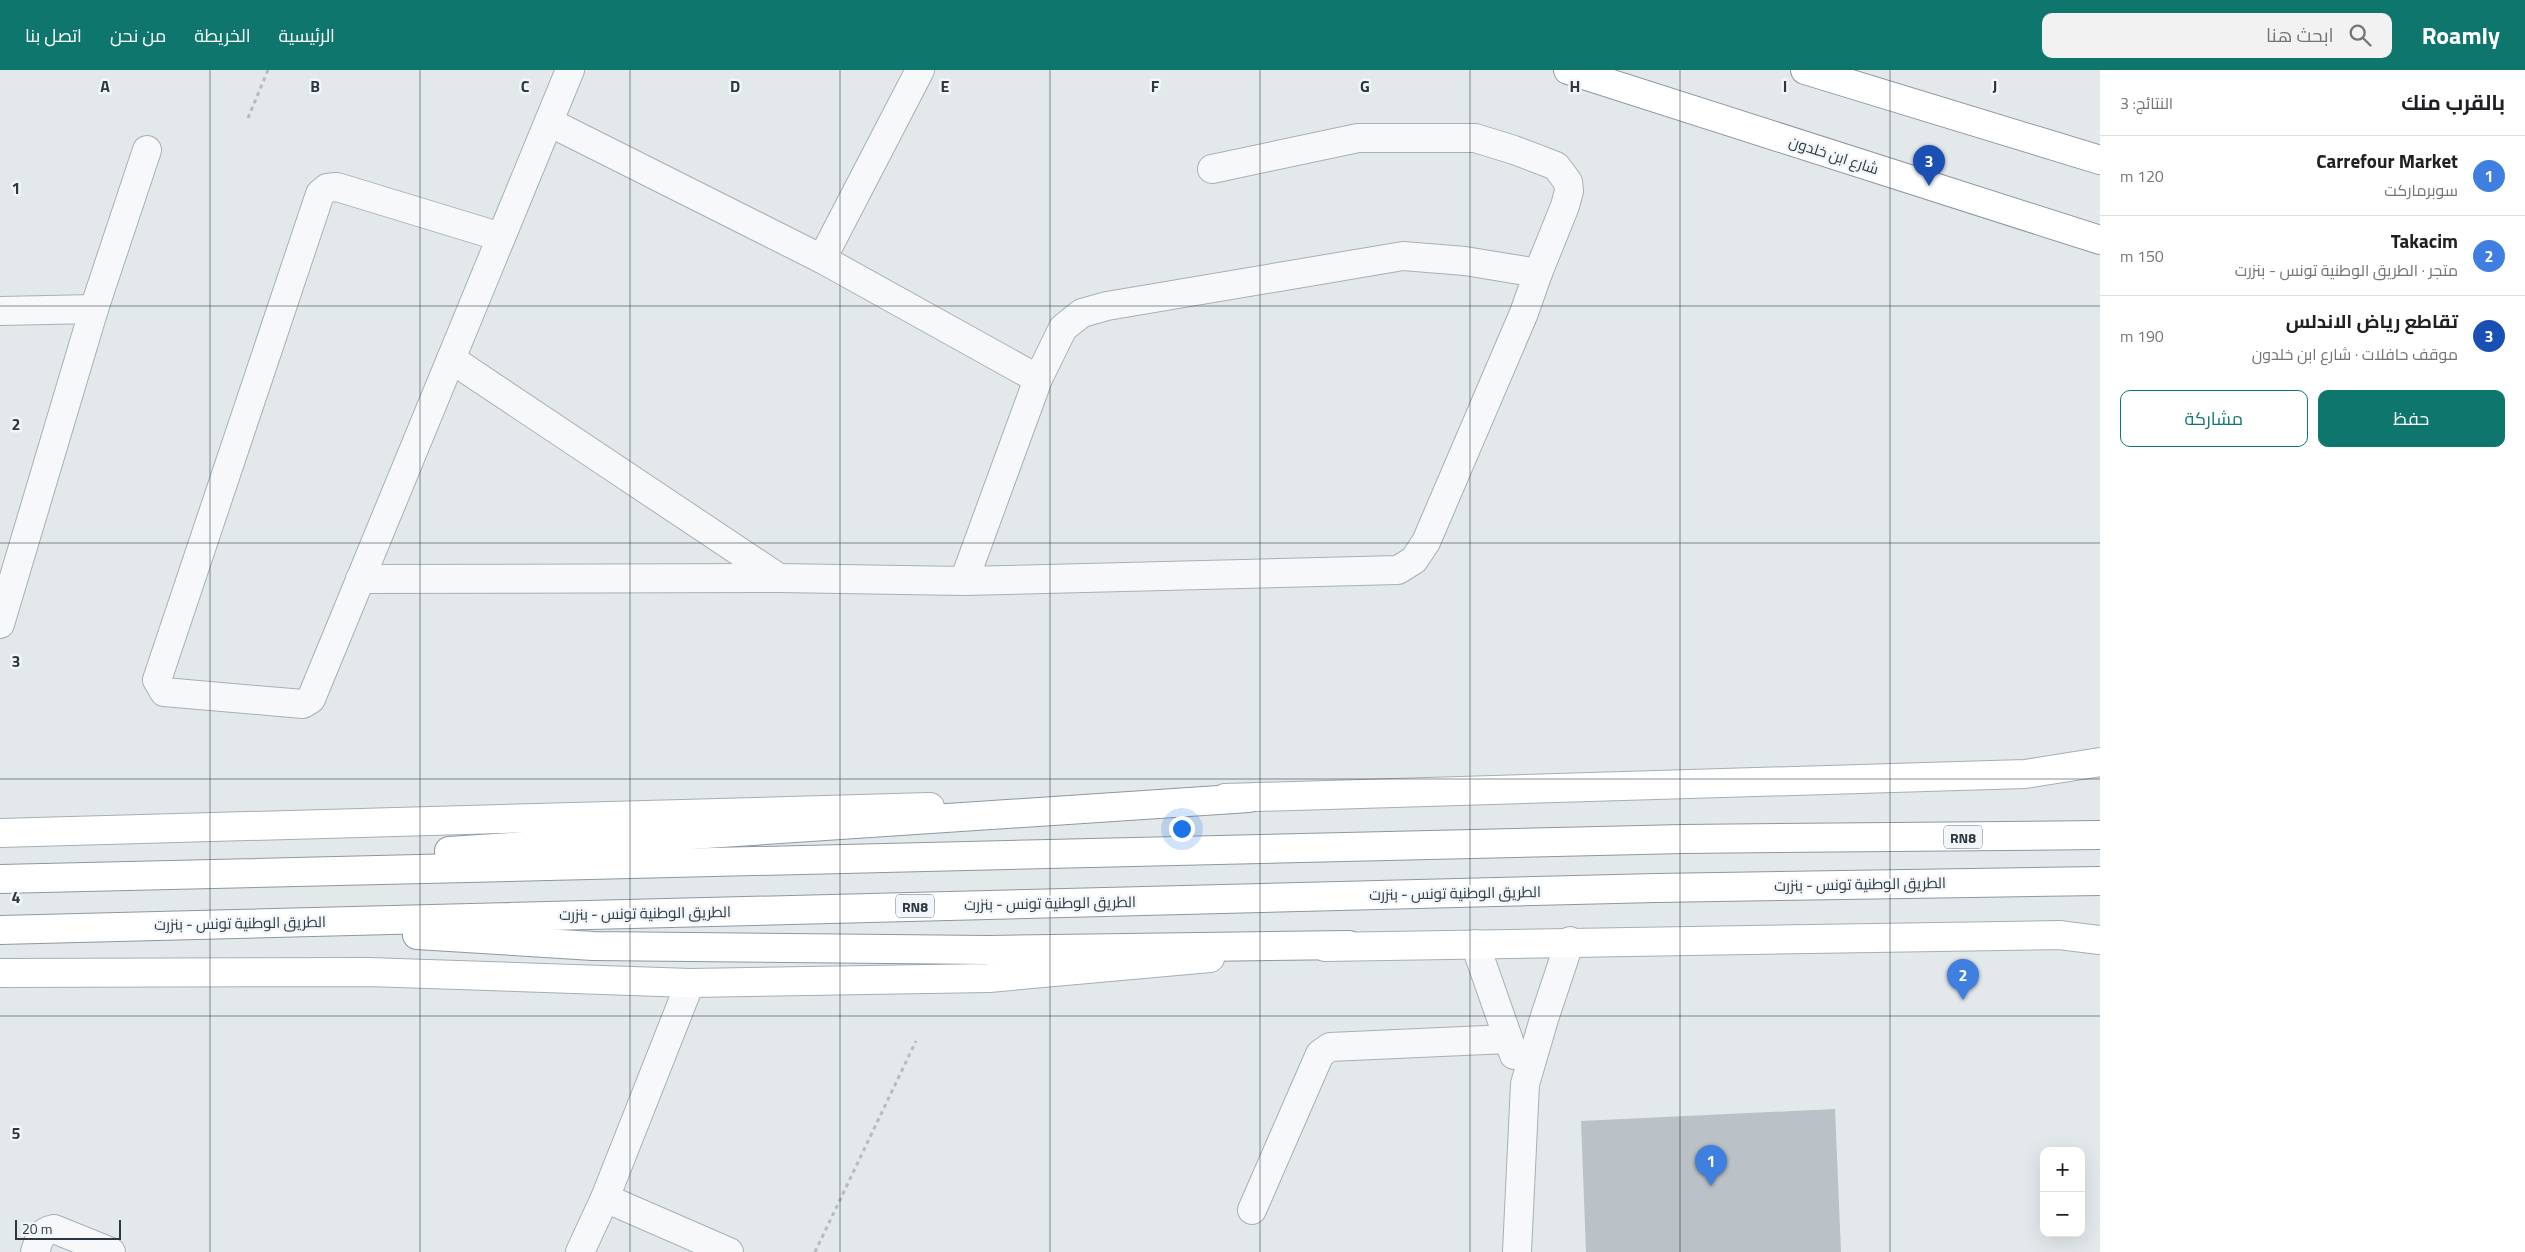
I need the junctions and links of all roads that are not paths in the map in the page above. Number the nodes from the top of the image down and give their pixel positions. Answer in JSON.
{"nodes":[{"id":1,"x":570,"y":70,"type":"edge"},
{"id":2,"x":920,"y":70,"type":"edge"},
{"id":3,"x":1568,"y":70,"type":"edge"},
{"id":4,"x":1805,"y":70,"type":"edge"},
{"id":5,"x":549,"y":122,"type":"junction"},
{"id":6,"x":147,"y":150,"type":"dead end"},
{"id":7,"x":2100,"y":160,"type":"edge"},
{"id":8,"x":1212,"y":169,"type":"dead end"},
{"id":9,"x":501,"y":236,"type":"junction"},
{"id":10,"x":2100,"y":240,"type":"edge"},
{"id":11,"x":822,"y":260,"type":"junction"},
{"id":12,"x":1538,"y":273,"type":"junction"},
{"id":13,"x":94,"y":309,"type":"junction"},
{"id":14,"x":0,"y":311,"type":"edge"},
{"id":15,"x":451,"y":359,"type":"junction"},
{"id":16,"x":1038,"y":379,"type":"junction"},
{"id":17,"x":11,"y":545,"type":"edge"},
{"id":18,"x":779,"y":578,"type":"junction"},
{"id":19,"x":360,"y":579,"type":"junction"},
{"id":20,"x":964,"y":581,"type":"junction"},
{"id":21,"x":0,"y":624,"type":"edge"},
{"id":22,"x":2100,"y":762,"type":"edge"},
{"id":23,"x":1248,"y":798,"type":"junction"},
{"id":24,"x":0,"y":833,"type":"edge"},
{"id":25,"x":2100,"y":835,"type":"edge"},
{"id":26,"x":36,"y":878,"type":"junction"},
{"id":27,"x":0,"y":879,"type":"edge"},
{"id":28,"x":2100,"y":881,"type":"edge"},
{"id":29,"x":235,"y":924,"type":"junction"},
{"id":30,"x":0,"y":930,"type":"edge"},
{"id":31,"x":2100,"y":940,"type":"edge"},
{"id":32,"x":1570,"y":942,"type":"junction"},
{"id":33,"x":1475,"y":944,"type":"junction"},
{"id":34,"x":1349,"y":945,"type":"junction"},
{"id":35,"x":0,"y":973,"type":"edge"},
{"id":36,"x":690,"y":982,"type":"junction"},
{"id":37,"x":1508,"y":1039,"type":"junction"},
{"id":38,"x":1525,"y":1084,"type":"junction"},
{"id":39,"x":605,"y":1198,"type":"junction"},
{"id":40,"x":1252,"y":1210,"type":"dead end"},
{"id":41,"x":35,"y":1252,"type":"edge"},
{"id":42,"x":111,"y":1252,"type":"edge"},
{"id":43,"x":580,"y":1252,"type":"edge"},
{"id":44,"x":728,"y":1252,"type":"edge"},
{"id":45,"x":1517,"y":1252,"type":"edge"}],
"edges":[{"from":1,"to":5,"type":"street"},
{"from":2,"to":11,"type":"street"},
{"from":3,"to":10,"type":"main road","name":"شارع ابن خلدون"},
{"from":4,"to":7,"type":"main road"},
{"from":5,"to":9,"type":"street"},
{"from":5,"to":11,"type":"street"},
{"from":6,"to":13,"type":"street"},
{"from":8,"to":12,"type":"street"},
{"from":9,"to":15,"type":"street"},
{"from":9,"to":19,"type":"street"},
{"from":11,"to":16,"type":"street"},
{"from":12,"to":16,"type":"street"},
{"from":12,"to":20,"type":"street"},
{"from":13,"to":14,"type":"street"},
{"from":13,"to":17,"type":"street"},
{"from":15,"to":18,"type":"street"},
{"from":15,"to":19,"type":"street"},
{"from":16,"to":20,"type":"street"},
{"from":17,"to":21,"type":"street"},
{"from":18,"to":19,"type":"street"},
{"from":18,"to":20,"type":"street"},
{"from":22,"to":23,"type":"main road"},
{"from":23,"to":24,"type":"main road"},
{"from":23,"to":26,"type":"main road"},
{"from":25,"to":26,"type":"main road","number":"RN8"},
{"from":26,"to":27,"type":"main road","number":"RN8"},
{"from":28,"to":29,"type":"main road","name":"الطريق الوطنية تونس - بنزرت","number":"RN8"},
{"from":29,"to":30,"type":"main road","name":"الطريق الوطنية تونس - بنزرت","number":"RN8"},
{"from":29,"to":34,"type":"main road"},
{"from":31,"to":32,"type":"main road"},
{"from":32,"to":33,"type":"main road"},
{"from":32,"to":38,"type":"street"},
{"from":33,"to":34,"type":"main road"},
{"from":33,"to":37,"type":"street"},
{"from":34,"to":36,"type":"main road"},
{"from":35,"to":36,"type":"main road"},
{"from":36,"to":39,"type":"street"},
{"from":37,"to":38,"type":"street"},
{"from":37,"to":40,"type":"street"},
{"from":38,"to":45,"type":"street"},
{"from":39,"to":43,"type":"street"},
{"from":39,"to":44,"type":"street"},
{"from":41,"to":42,"type":"street"}]}
